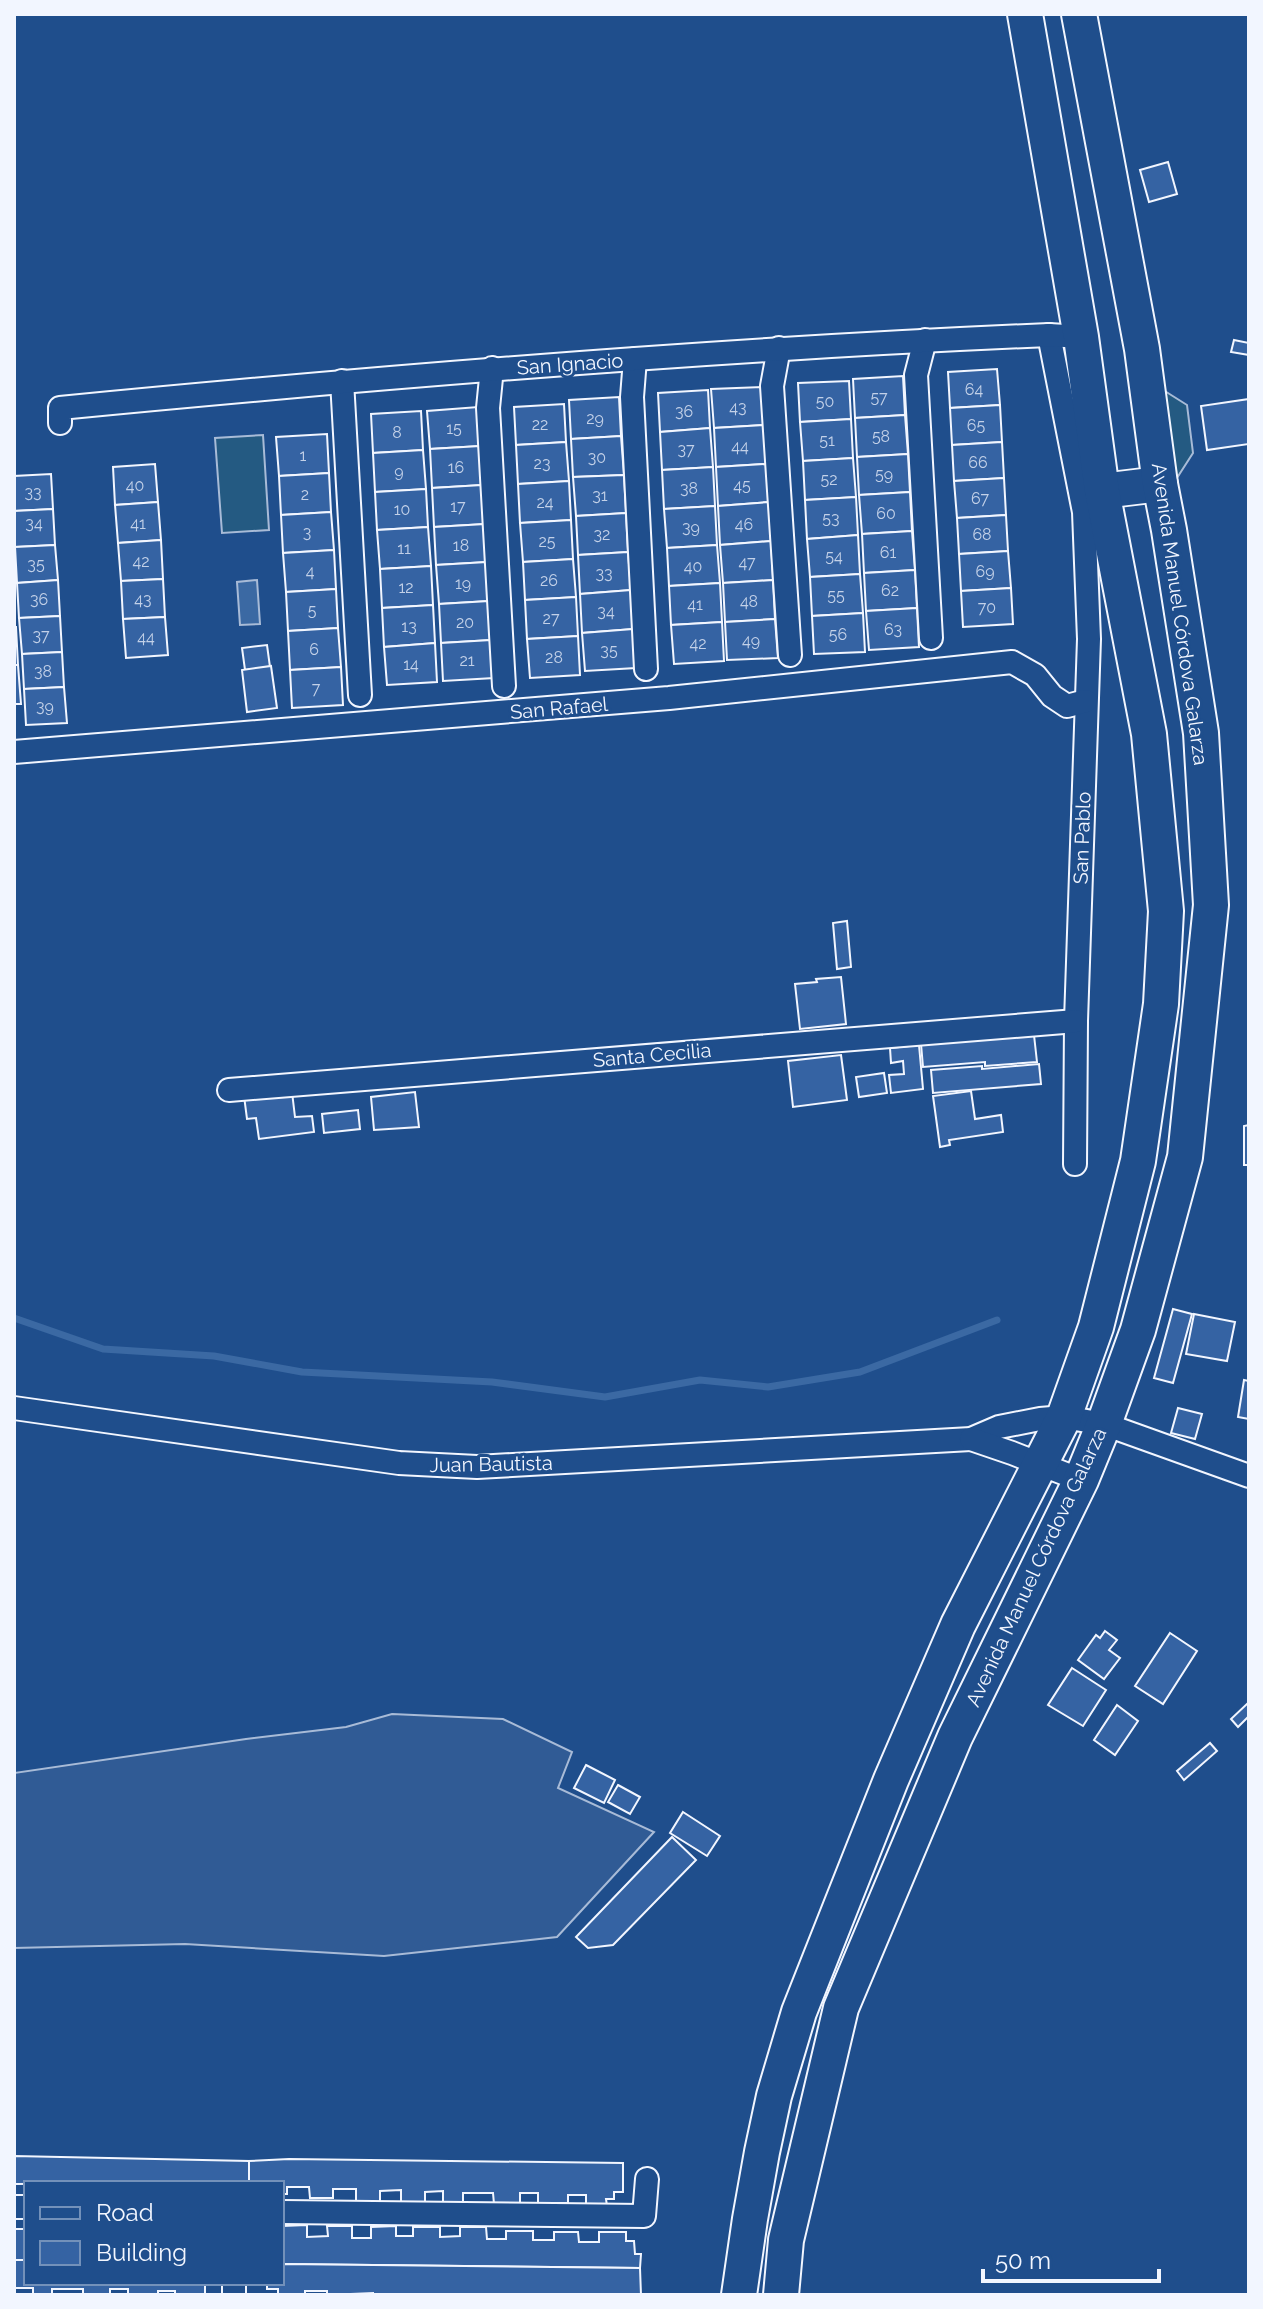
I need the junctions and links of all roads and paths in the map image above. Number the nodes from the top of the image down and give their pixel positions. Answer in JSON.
{"nodes":[{"id":1,"x":1025,"y":14,"type":"edge"},
{"id":2,"x":1079,"y":14,"type":"edge"},
{"id":3,"x":1065,"y":336,"type":"junction"},
{"id":4,"x":925,"y":340,"type":"junction"},
{"id":5,"x":779,"y":348,"type":"junction"},
{"id":6,"x":635,"y":359,"type":"junction"},
{"id":7,"x":492,"y":368,"type":"junction"},
{"id":8,"x":342,"y":381,"type":"junction"},
{"id":9,"x":60,"y":416,"type":"dead end"},
{"id":10,"x":1160,"y":484,"type":"junction"},
{"id":11,"x":1093,"y":502,"type":"junction"},
{"id":12,"x":931,"y":638,"type":"dead end"},
{"id":13,"x":790,"y":655,"type":"dead end"},
{"id":14,"x":646,"y":669,"type":"dead end"},
{"id":15,"x":504,"y":686,"type":"dead end"},
{"id":16,"x":360,"y":695,"type":"dead end"},
{"id":17,"x":1086,"y":701,"type":"junction"},
{"id":18,"x":14,"y":752,"type":"edge"},
{"id":19,"x":1076,"y":1021,"type":"junction"},
{"id":20,"x":229,"y":1090,"type":"dead end"},
{"id":21,"x":1075,"y":1164,"type":"dead end"},
{"id":22,"x":14,"y":1408,"type":"edge"},
{"id":23,"x":1064,"y":1417,"type":"junction"},
{"id":24,"x":1104,"y":1424,"type":"junction"},
{"id":25,"x":971,"y":1439,"type":"junction"},
{"id":26,"x":1040,"y":1465,"type":"junction"},
{"id":27,"x":1249,"y":1476,"type":"edge"},
{"id":28,"x":1081,"y":1480,"type":"junction"},
{"id":29,"x":647,"y":2179,"type":"dead end"},
{"id":30,"x":284,"y":2212,"type":"edge"},
{"id":31,"x":739,"y":2295,"type":"edge"},
{"id":32,"x":781,"y":2295,"type":"edge"}],
"edges":[{"from":1,"to":3,"type":"main road","name":"Avenida Manuel Córdova Galarza"},
{"from":2,"to":10,"type":"main road","name":"Avenida Manuel Córdova Galarza"},
{"from":3,"to":4,"type":"street","name":"San Ignacio"},
{"from":3,"to":11,"type":"main road","name":"Avenida Manuel Córdova Galarza"},
{"from":4,"to":5,"type":"street","name":"San Ignacio"},
{"from":4,"to":12,"type":"street"},
{"from":5,"to":6,"type":"street","name":"San Ignacio"},
{"from":5,"to":13,"type":"street"},
{"from":6,"to":7,"type":"street","name":"San Ignacio"},
{"from":6,"to":14,"type":"street"},
{"from":7,"to":8,"type":"street","name":"San Ignacio"},
{"from":7,"to":15,"type":"street"},
{"from":8,"to":9,"type":"street","name":"San Ignacio"},
{"from":8,"to":16,"type":"street"},
{"from":10,"to":11,"type":"main road"},
{"from":10,"to":24,"type":"main road","name":"Avenida Manuel Córdova Galarza"},
{"from":11,"to":17,"type":"street","name":"San Pablo"},
{"from":11,"to":23,"type":"main road","name":"Avenida Manuel Córdova Galarza"},
{"from":17,"to":18,"type":"street","name":"San Rafael"},
{"from":17,"to":19,"type":"street","name":"San Pablo"},
{"from":19,"to":20,"type":"street","name":"Santa Cecilia"},
{"from":19,"to":21,"type":"street","name":"San Pablo"},
{"from":22,"to":25,"type":"street","name":"Juan Bautista"},
{"from":23,"to":24,"type":"street","name":"Juan Bautista"},
{"from":23,"to":25,"type":"street","name":"Juan Bautista"},
{"from":23,"to":26,"type":"main road","name":"Avenida Manuel Córdova Galarza"},
{"from":24,"to":27,"type":"street","name":"Juan Bautista"},
{"from":24,"to":28,"type":"main road","name":"Avenida Manuel Córdova Galarza"},
{"from":25,"to":26,"type":"street","name":"Juan Bautista"},
{"from":26,"to":28,"type":"street","name":"Juan Bautista"},
{"from":26,"to":31,"type":"main road","name":"Avenida Manuel Córdova Galarza"},
{"from":28,"to":32,"type":"main road","name":"Avenida Manuel Córdova Galarza"},
{"from":29,"to":30,"type":"street"}]}
